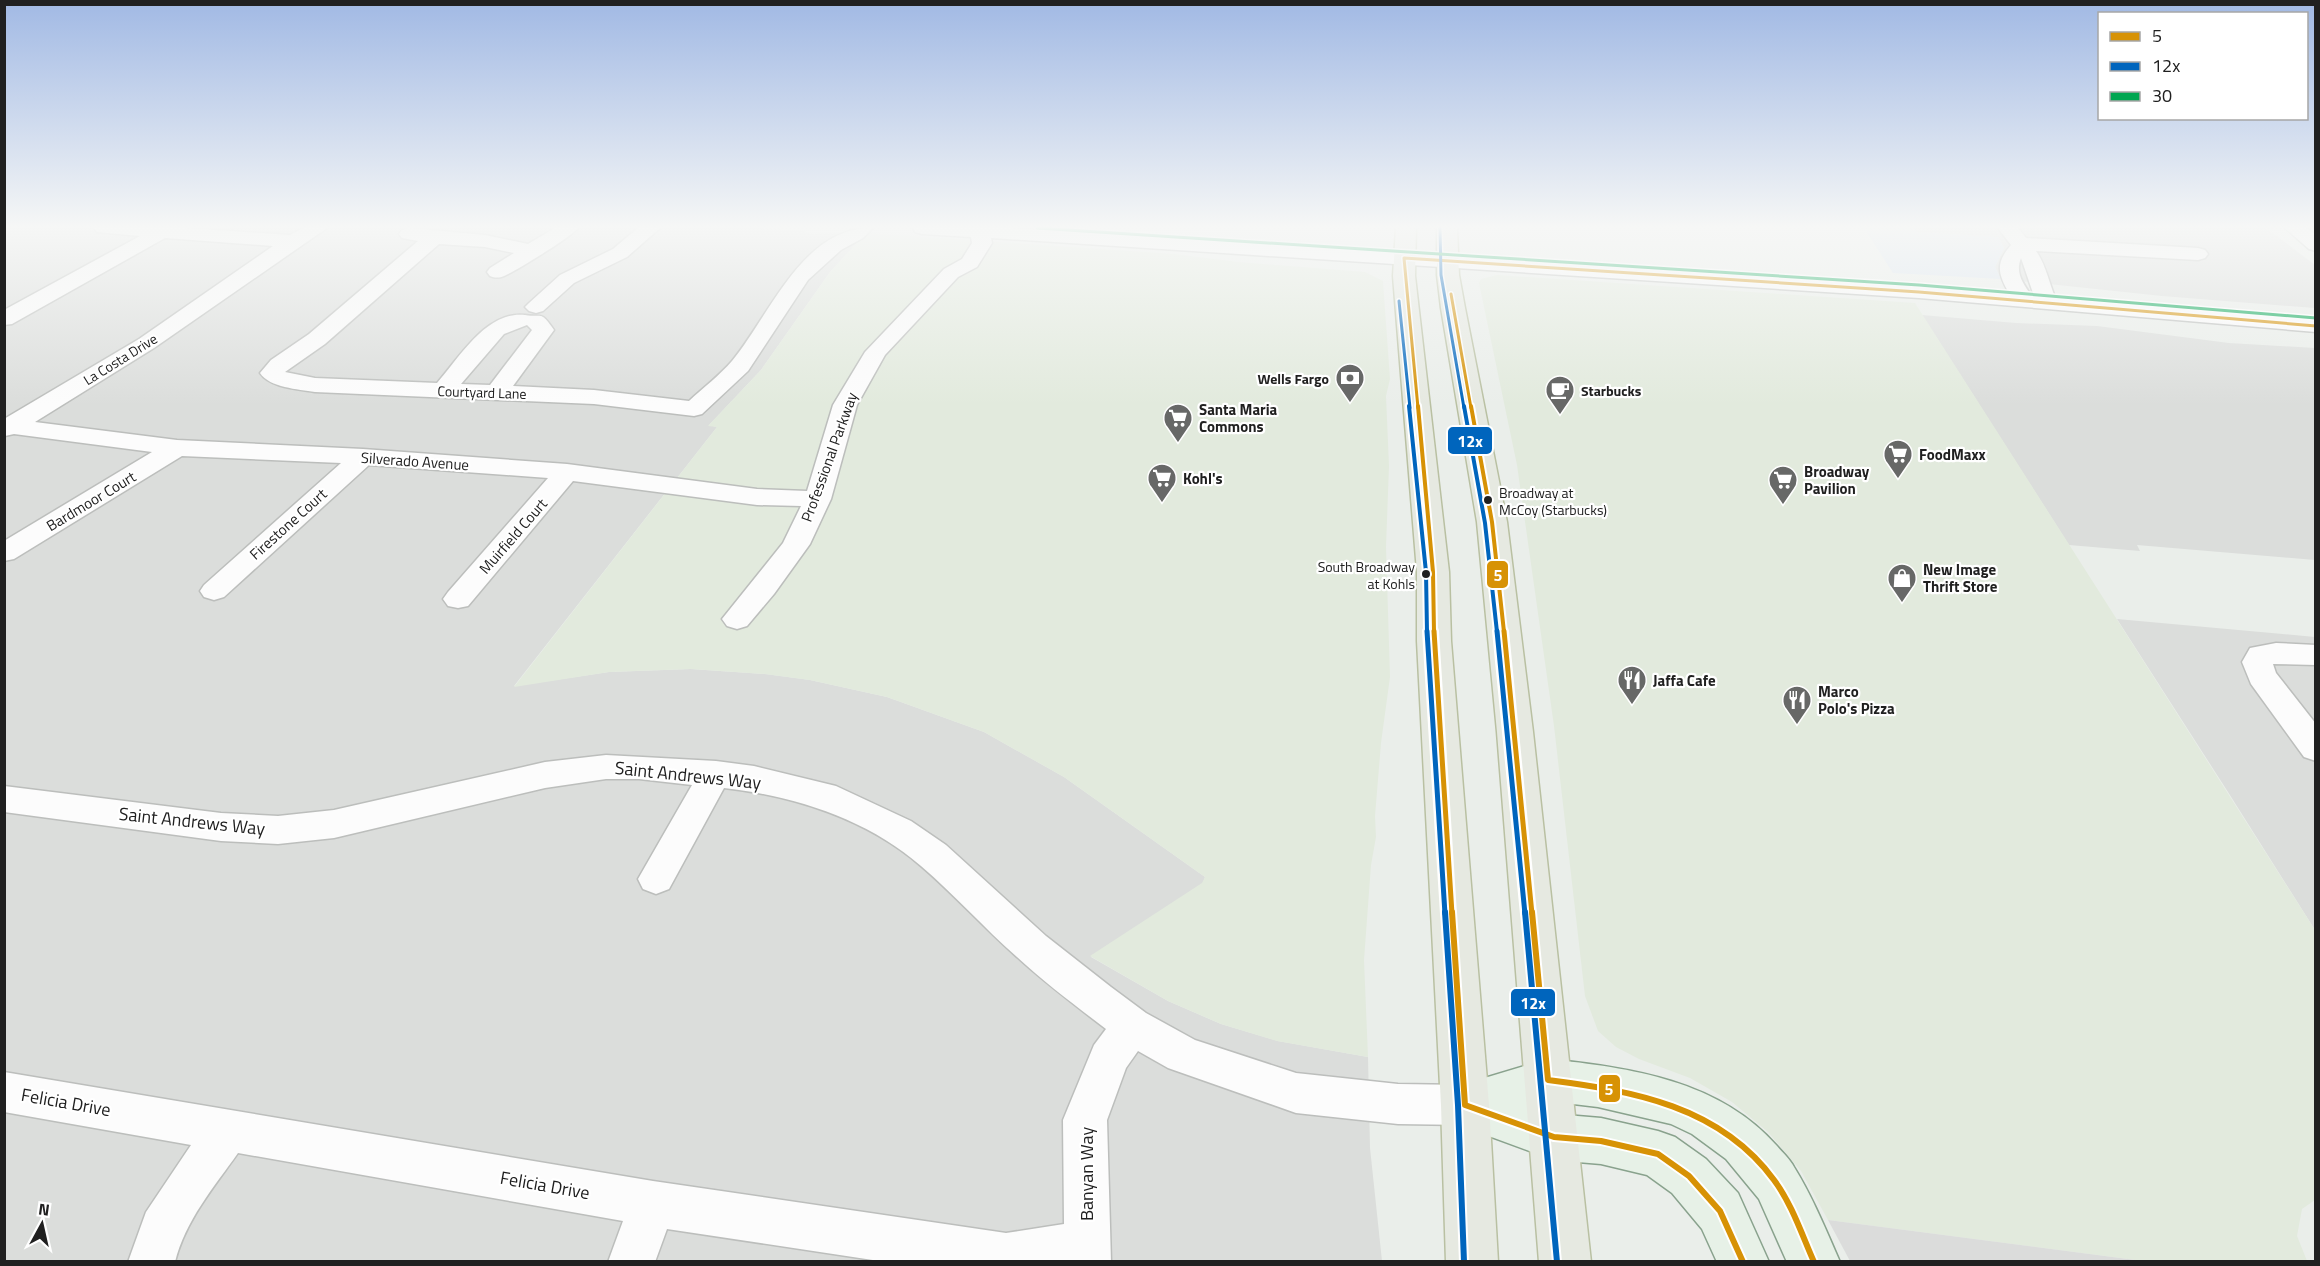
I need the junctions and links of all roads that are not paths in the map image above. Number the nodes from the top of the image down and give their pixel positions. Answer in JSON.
{"nodes":[{"id":1,"x":62,"y":287,"type":"edge"},
{"id":2,"x":226,"y":287,"type":"edge"},
{"id":3,"x":367,"y":287,"type":"edge"},
{"id":4,"x":559,"y":287,"type":"edge"},
{"id":5,"x":793,"y":287,"type":"edge"},
{"id":6,"x":938,"y":287,"type":"edge"},
{"id":7,"x":1409,"y":287,"type":"edge"},
{"id":8,"x":1452,"y":287,"type":"edge"},
{"id":9,"x":1890,"y":287,"type":"edge"},
{"id":10,"x":2016,"y":287,"type":"edge"},
{"id":11,"x":2041,"y":287,"type":"edge"},
{"id":12,"x":2023,"y":300,"type":"junction"},
{"id":13,"x":2047,"y":302,"type":"junction"},
{"id":14,"x":530,"y":316,"type":"junction"},
{"id":15,"x":4,"y":319,"type":"edge"},
{"id":16,"x":2316,"y":326,"type":"edge"},
{"id":17,"x":444,"y":390,"type":"junction"},
{"id":18,"x":496,"y":393,"type":"junction"},
{"id":19,"x":8,"y":428,"type":"edge"},
{"id":20,"x":177,"y":448,"type":"junction"},
{"id":21,"x":363,"y":457,"type":"junction"},
{"id":22,"x":567,"y":472,"type":"junction"},
{"id":23,"x":818,"y":499,"type":"junction"},
{"id":24,"x":4,"y":553,"type":"edge"},
{"id":25,"x":214,"y":591,"type":"dead end"},
{"id":26,"x":458,"y":599,"type":"dead end"},
{"id":27,"x":736,"y":619,"type":"dead end"},
{"id":28,"x":2316,"y":655,"type":"edge"},
{"id":29,"x":2316,"y":749,"type":"edge"},
{"id":30,"x":716,"y":773,"type":"junction"},
{"id":31,"x":4,"y":799,"type":"edge"},
{"id":32,"x":656,"y":879,"type":"dead end"},
{"id":33,"x":1132,"y":1026,"type":"junction"},
{"id":34,"x":1548,"y":1080,"type":"junction"},
{"id":35,"x":4,"y":1092,"type":"edge"},
{"id":36,"x":1465,"y":1106,"type":"junction"},
{"id":37,"x":228,"y":1130,"type":"junction"},
{"id":38,"x":1554,"y":1137,"type":"junction"},
{"id":39,"x":653,"y":1204,"type":"junction"},
{"id":40,"x":1087,"y":1253,"type":"edge"},
{"id":41,"x":151,"y":1262,"type":"edge"},
{"id":42,"x":631,"y":1262,"type":"edge"},
{"id":43,"x":1472,"y":1262,"type":"edge"},
{"id":44,"x":1565,"y":1262,"type":"edge"},
{"id":45,"x":1743,"y":1262,"type":"edge"},
{"id":46,"x":1814,"y":1262,"type":"edge"}],
"edges":[{"from":1,"to":15,"type":"street"},
{"from":2,"to":19,"type":"street","name":"La Costa Drive"},
{"from":3,"to":17,"type":"street","name":"Courtyard Lane"},
{"from":4,"to":14,"type":"street"},
{"from":5,"to":18,"type":"street","name":"Courtyard Lane"},
{"from":6,"to":23,"type":"street","name":"Professional Parkway"},
{"from":7,"to":36,"type":"highway"},
{"from":8,"to":34,"type":"highway"},
{"from":9,"to":12,"type":"street"},
{"from":10,"to":12,"type":"street"},
{"from":11,"to":13,"type":"street"},
{"from":12,"to":13,"type":"street"},
{"from":13,"to":16,"type":"street"},
{"from":14,"to":17,"type":"street"},
{"from":14,"to":18,"type":"street"},
{"from":17,"to":18,"type":"street","name":"Courtyard Lane"},
{"from":19,"to":20,"type":"street","name":"Silverado Avenue"},
{"from":20,"to":21,"type":"street","name":"Silverado Avenue"},
{"from":20,"to":24,"type":"street","name":"Bardmoor Court"},
{"from":21,"to":22,"type":"street","name":"Silverado Avenue"},
{"from":21,"to":25,"type":"street","name":"Firestone Court"},
{"from":22,"to":23,"type":"street","name":"Silverado Avenue"},
{"from":22,"to":26,"type":"street","name":"Muirfield Court"},
{"from":23,"to":27,"type":"street","name":"Professional Parkway"},
{"from":28,"to":29,"type":"street"},
{"from":30,"to":31,"type":"street","name":"Saint Andrews Way"},
{"from":30,"to":32,"type":"street"},
{"from":30,"to":33,"type":"street","name":"Saint Andrews Way"},
{"from":33,"to":36,"type":"street","name":"Saint Andrews Way"},
{"from":33,"to":40,"type":"street","name":"Banyan Way"},
{"from":34,"to":36,"type":"main road"},
{"from":34,"to":38,"type":"highway"},
{"from":34,"to":46,"type":"main road"},
{"from":35,"to":37,"type":"street","name":"Felicia Drive"},
{"from":36,"to":38,"type":"main road"},
{"from":36,"to":43,"type":"highway"},
{"from":37,"to":39,"type":"street","name":"Felicia Drive"},
{"from":37,"to":41,"type":"street"},
{"from":38,"to":44,"type":"highway"},
{"from":38,"to":45,"type":"main road"},
{"from":39,"to":40,"type":"street","name":"Felicia Drive"},
{"from":39,"to":42,"type":"street"}]}
